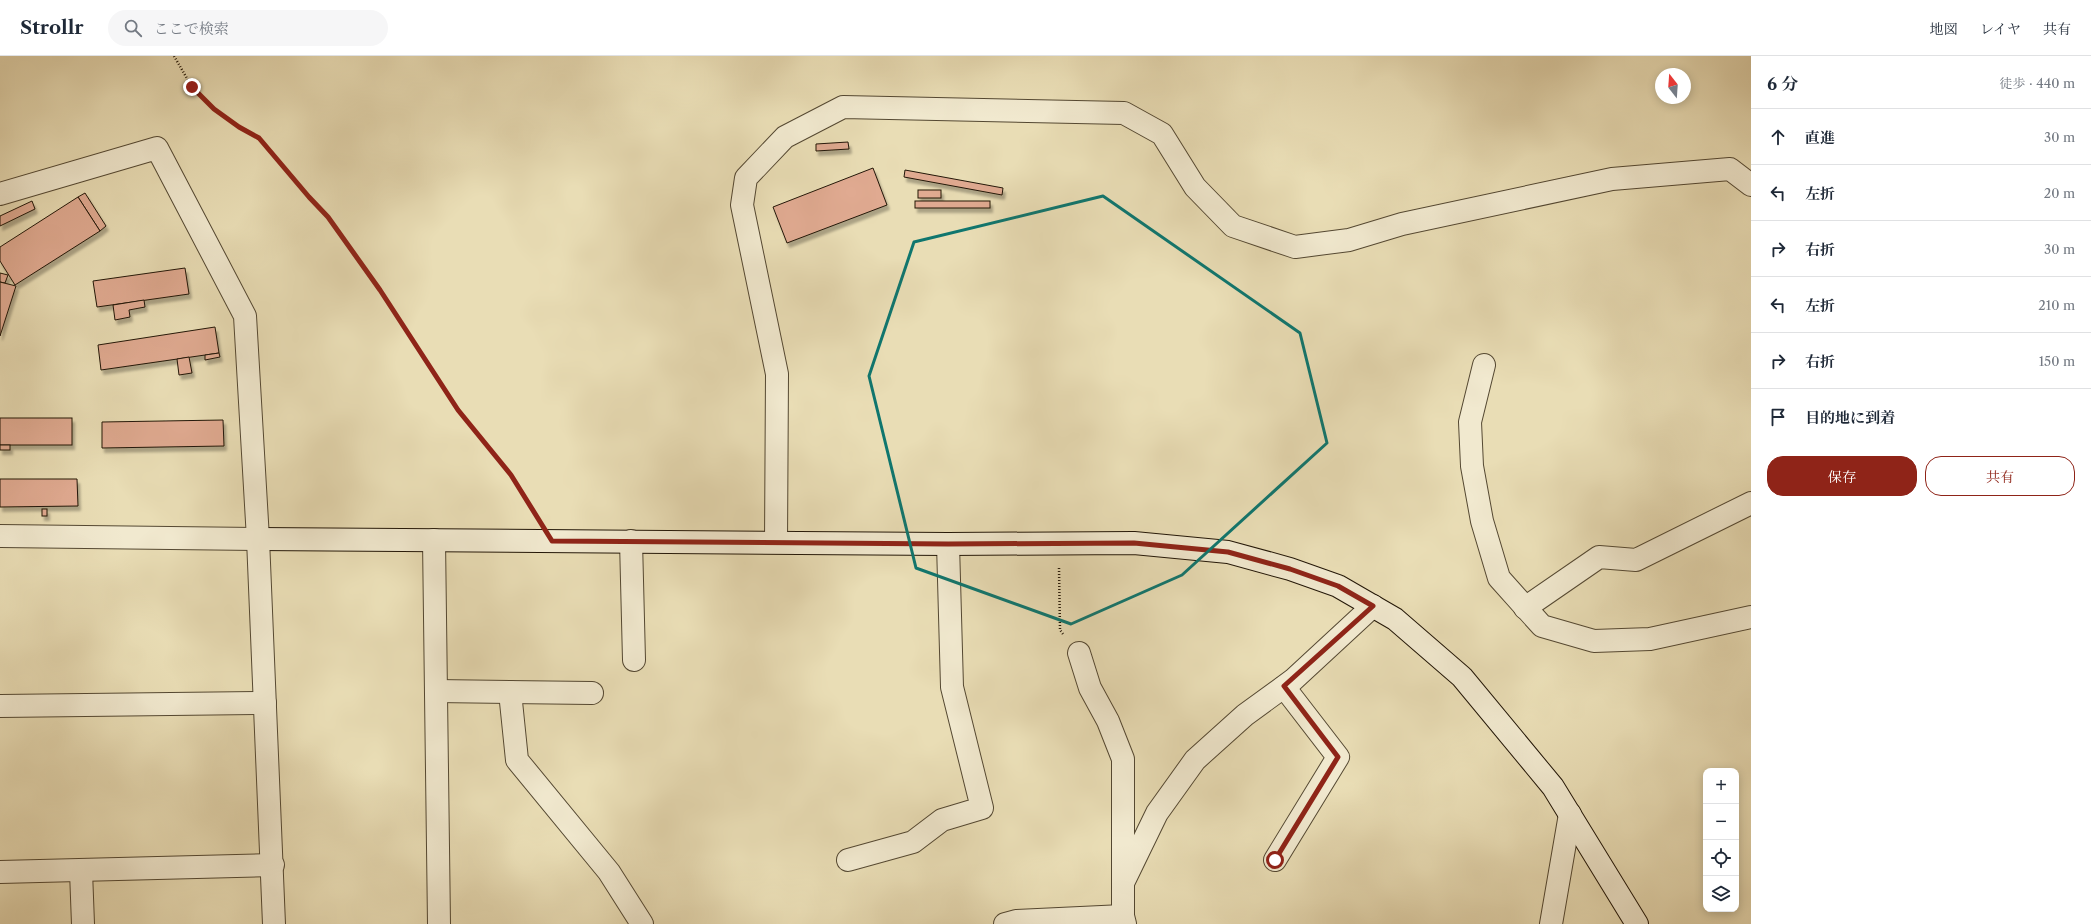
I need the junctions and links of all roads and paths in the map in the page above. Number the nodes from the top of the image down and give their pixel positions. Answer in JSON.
{"nodes":[{"id":1,"x":174,"y":56,"type":"edge"},
{"id":2,"x":1751,"y":185,"type":"edge"},
{"id":3,"x":0,"y":194,"type":"edge"},
{"id":4,"x":1484,"y":364,"type":"dead end"},
{"id":5,"x":1751,"y":503,"type":"edge"},
{"id":6,"x":0,"y":536,"type":"edge"},
{"id":7,"x":258,"y":539,"type":"junction"},
{"id":8,"x":434,"y":540,"type":"junction"},
{"id":9,"x":552,"y":541,"type":"junction"},
{"id":10,"x":631,"y":541,"type":"junction"},
{"id":11,"x":776,"y":542,"type":"junction"},
{"id":12,"x":948,"y":544,"type":"junction"},
{"id":13,"x":1059,"y":544,"type":"junction"},
{"id":14,"x":1373,"y":606,"type":"junction"},
{"id":15,"x":1525,"y":608,"type":"junction"},
{"id":16,"x":1751,"y":616,"type":"edge"},
{"id":17,"x":1079,"y":653,"type":"joint"},
{"id":18,"x":634,"y":660,"type":"dead end"},
{"id":19,"x":1284,"y":686,"type":"junction"},
{"id":20,"x":436,"y":691,"type":"junction"},
{"id":21,"x":510,"y":692,"type":"junction"},
{"id":22,"x":592,"y":693,"type":"dead end"},
{"id":23,"x":265,"y":703,"type":"junction"},
{"id":24,"x":0,"y":706,"type":"edge"},
{"id":25,"x":1570,"y":814,"type":"junction"},
{"id":26,"x":848,"y":860,"type":"dead end"},
{"id":27,"x":1275,"y":860,"type":"dead end"},
{"id":28,"x":273,"y":865,"type":"junction"},
{"id":29,"x":81,"y":871,"type":"junction"},
{"id":30,"x":0,"y":872,"type":"edge"},
{"id":31,"x":1123,"y":883,"type":"junction"},
{"id":32,"x":1124,"y":920,"type":"edge"},
{"id":33,"x":83,"y":924,"type":"edge"},
{"id":34,"x":274,"y":924,"type":"edge"},
{"id":35,"x":439,"y":924,"type":"edge"},
{"id":36,"x":642,"y":924,"type":"edge"},
{"id":37,"x":1005,"y":924,"type":"edge"},
{"id":38,"x":1551,"y":924,"type":"edge"},
{"id":39,"x":1637,"y":924,"type":"edge"}],
"edges":[{"from":1,"to":9,"type":"path"},
{"from":2,"to":11,"type":"street"},
{"from":3,"to":7,"type":"street"},
{"from":4,"to":15,"type":"street"},
{"from":5,"to":15,"type":"street"},
{"from":6,"to":7,"type":"street"},
{"from":7,"to":8,"type":"street"},
{"from":7,"to":23,"type":"street"},
{"from":8,"to":9,"type":"street"},
{"from":8,"to":20,"type":"street"},
{"from":9,"to":10,"type":"street"},
{"from":10,"to":11,"type":"street"},
{"from":10,"to":18,"type":"street"},
{"from":11,"to":12,"type":"street"},
{"from":12,"to":13,"type":"street"},
{"from":12,"to":26,"type":"street"},
{"from":13,"to":14,"type":"street"},
{"from":13,"to":17,"type":"path"},
{"from":14,"to":19,"type":"street"},
{"from":14,"to":25,"type":"street"},
{"from":15,"to":16,"type":"street"},
{"from":17,"to":31,"type":"street"},
{"from":19,"to":27,"type":"street"},
{"from":19,"to":31,"type":"street"},
{"from":20,"to":21,"type":"street"},
{"from":20,"to":35,"type":"street"},
{"from":21,"to":22,"type":"street"},
{"from":21,"to":36,"type":"street"},
{"from":23,"to":24,"type":"street"},
{"from":23,"to":28,"type":"street"},
{"from":25,"to":38,"type":"street"},
{"from":25,"to":39,"type":"street"},
{"from":28,"to":29,"type":"street"},
{"from":28,"to":34,"type":"street"},
{"from":29,"to":30,"type":"street"},
{"from":29,"to":33,"type":"street"},
{"from":31,"to":32,"type":"street"},
{"from":32,"to":37,"type":"street"}]}
